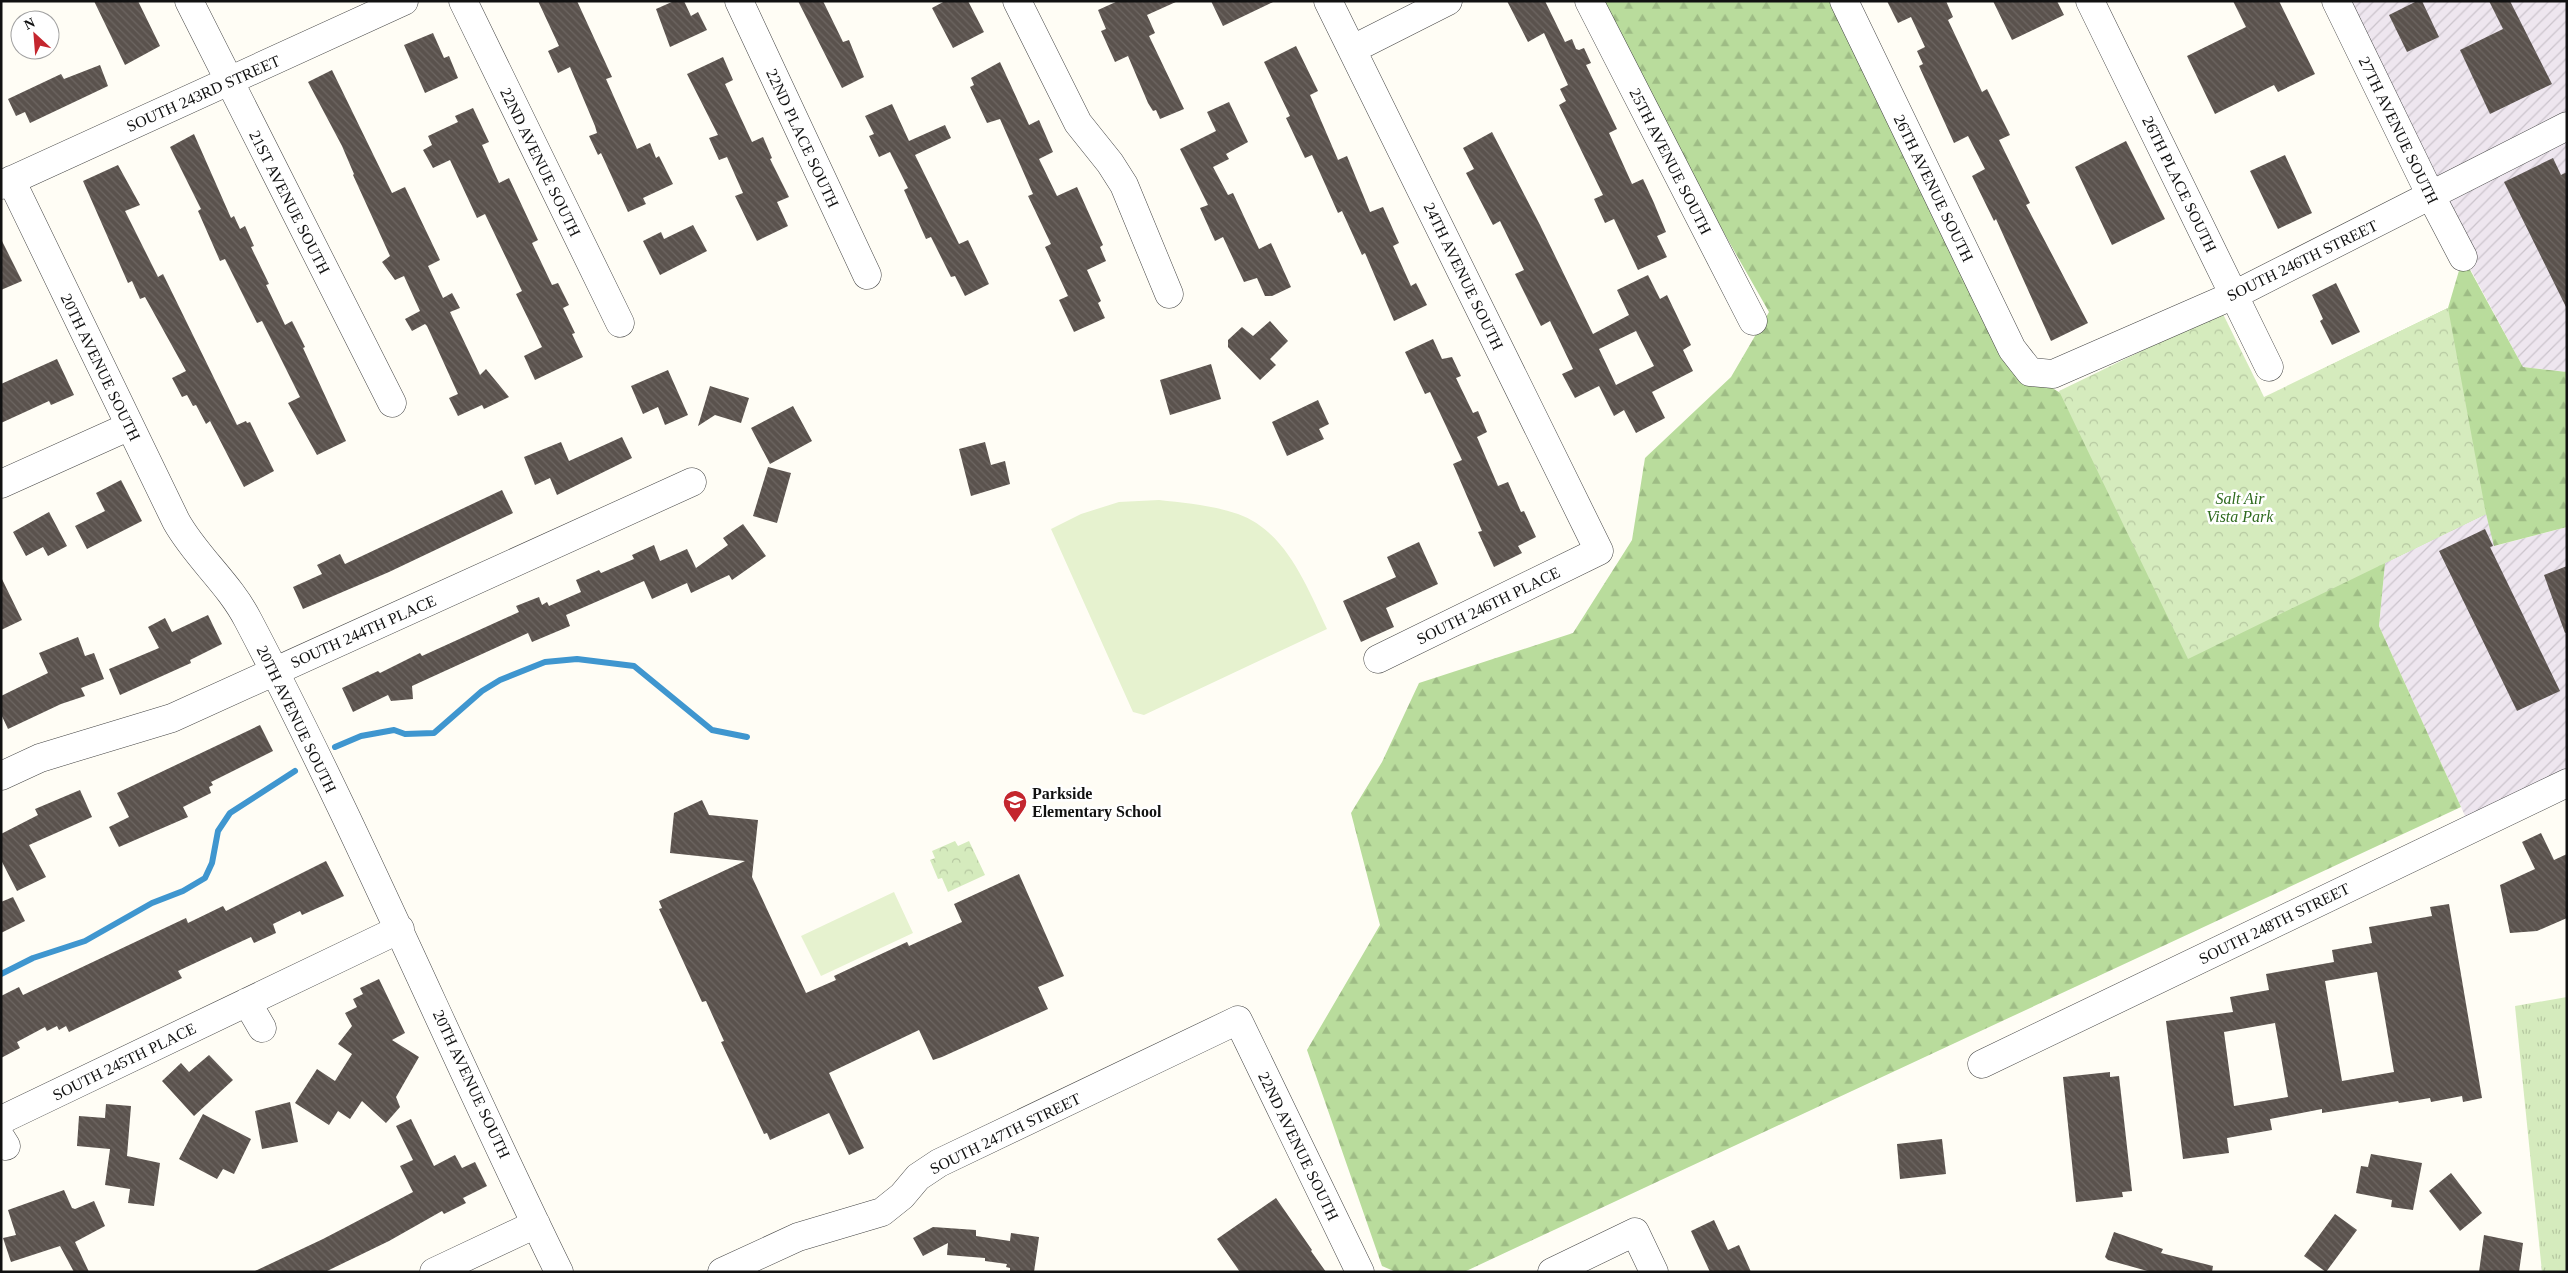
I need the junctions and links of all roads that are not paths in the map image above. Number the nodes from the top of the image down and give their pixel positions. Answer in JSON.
{"nodes":[{"id":1,"x":189,"y":1,"type":"edge"},
{"id":2,"x":404,"y":1,"type":"edge"},
{"id":3,"x":463,"y":1,"type":"edge"},
{"id":4,"x":739,"y":1,"type":"edge"},
{"id":5,"x":1017,"y":1,"type":"edge"},
{"id":6,"x":1328,"y":1,"type":"edge"},
{"id":7,"x":1448,"y":1,"type":"edge"},
{"id":8,"x":1589,"y":1,"type":"edge"},
{"id":9,"x":1844,"y":1,"type":"edge"},
{"id":10,"x":2090,"y":1,"type":"edge"},
{"id":11,"x":2336,"y":1,"type":"edge"},
{"id":12,"x":1352,"y":49,"type":"junction"},
{"id":13,"x":229,"y":82,"type":"junction"},
{"id":14,"x":2567,"y":126,"type":"edge"},
{"id":15,"x":6,"y":183,"type":"edge"},
{"id":16,"x":2430,"y":196,"type":"junction"},
{"id":17,"x":2464,"y":257,"type":"dead end"},
{"id":18,"x":868,"y":276,"type":"dead end"},
{"id":19,"x":1169,"y":294,"type":"dead end"},
{"id":20,"x":2234,"y":295,"type":"junction"},
{"id":21,"x":1753,"y":321,"type":"dead end"},
{"id":22,"x":620,"y":323,"type":"dead end"},
{"id":23,"x":2269,"y":367,"type":"dead end"},
{"id":24,"x":2030,"y":372,"type":"joint"},
{"id":25,"x":392,"y":403,"type":"dead end"},
{"id":26,"x":130,"y":426,"type":"junction"},
{"id":27,"x":692,"y":482,"type":"dead end"},
{"id":28,"x":1,"y":484,"type":"edge"},
{"id":29,"x":1599,"y":552,"type":"joint"},
{"id":30,"x":1378,"y":659,"type":"dead end"},
{"id":31,"x":274,"y":671,"type":"junction"},
{"id":32,"x":1,"y":776,"type":"edge"},
{"id":33,"x":2567,"y":783,"type":"edge"},
{"id":34,"x":400,"y":929,"type":"junction"},
{"id":35,"x":247,"y":1002,"type":"junction"},
{"id":36,"x":1238,"y":1020,"type":"joint"},
{"id":37,"x":262,"y":1028,"type":"dead end"},
{"id":38,"x":1982,"y":1064,"type":"dead end"},
{"id":39,"x":3,"y":1135,"type":"edge"},
{"id":40,"x":536,"y":1224,"type":"junction"},
{"id":41,"x":434,"y":1272,"type":"edge"},
{"id":42,"x":559,"y":1272,"type":"edge"},
{"id":43,"x":722,"y":1272,"type":"edge"},
{"id":44,"x":1360,"y":1272,"type":"edge"},
{"id":45,"x":1552,"y":1272,"type":"edge"},
{"id":46,"x":1654,"y":1272,"type":"edge"}],
"edges":[{"from":1,"to":13,"type":"street","name":"21ST AVENUE SOUTH"},
{"from":2,"to":13,"type":"street","name":"SOUTH 243RD STREET"},
{"from":3,"to":22,"type":"street","name":"22ND AVENUE SOUTH"},
{"from":4,"to":18,"type":"street","name":"22ND PLACE SOUTH"},
{"from":5,"to":19,"type":"street"},
{"from":6,"to":12,"type":"street","name":"24TH AVENUE SOUTH"},
{"from":7,"to":12,"type":"street"},
{"from":8,"to":21,"type":"street","name":"25TH AVENUE SOUTH"},
{"from":9,"to":24,"type":"street","name":"26TH AVENUE SOUTH"},
{"from":10,"to":20,"type":"street","name":"26TH PLACE SOUTH"},
{"from":11,"to":16,"type":"street","name":"27TH AVENUE SOUTH"},
{"from":12,"to":29,"type":"street","name":"24TH AVENUE SOUTH"},
{"from":13,"to":15,"type":"street","name":"SOUTH 243RD STREET"},
{"from":13,"to":25,"type":"street","name":"21ST AVENUE SOUTH"},
{"from":14,"to":16,"type":"street","name":"SOUTH 246TH STREET"},
{"from":15,"to":26,"type":"street","name":"20TH AVENUE SOUTH"},
{"from":16,"to":17,"type":"street","name":"27TH AVENUE SOUTH"},
{"from":16,"to":20,"type":"street","name":"SOUTH 246TH STREET"},
{"from":20,"to":23,"type":"street","name":"26TH PLACE SOUTH"},
{"from":20,"to":24,"type":"street","name":"SOUTH 246TH STREET"},
{"from":26,"to":28,"type":"street"},
{"from":26,"to":31,"type":"street","name":"20TH AVENUE SOUTH"},
{"from":27,"to":31,"type":"street","name":"SOUTH 244TH PLACE"},
{"from":29,"to":30,"type":"street","name":"SOUTH 246TH PLACE"},
{"from":31,"to":32,"type":"street","name":"SOUTH 244TH PLACE"},
{"from":31,"to":34,"type":"street","name":"20TH AVENUE SOUTH"},
{"from":33,"to":38,"type":"street","name":"SOUTH 248TH STREET"},
{"from":34,"to":35,"type":"street","name":"SOUTH 245TH PLACE"},
{"from":34,"to":40,"type":"street","name":"20TH AVENUE SOUTH"},
{"from":35,"to":37,"type":"street"},
{"from":35,"to":39,"type":"street","name":"SOUTH 245TH PLACE"},
{"from":36,"to":43,"type":"street","name":"SOUTH 247TH STREET"},
{"from":36,"to":44,"type":"street","name":"22ND AVENUE SOUTH"},
{"from":40,"to":41,"type":"street"},
{"from":40,"to":42,"type":"street","name":"20TH AVENUE SOUTH"},
{"from":45,"to":46,"type":"street"}]}
